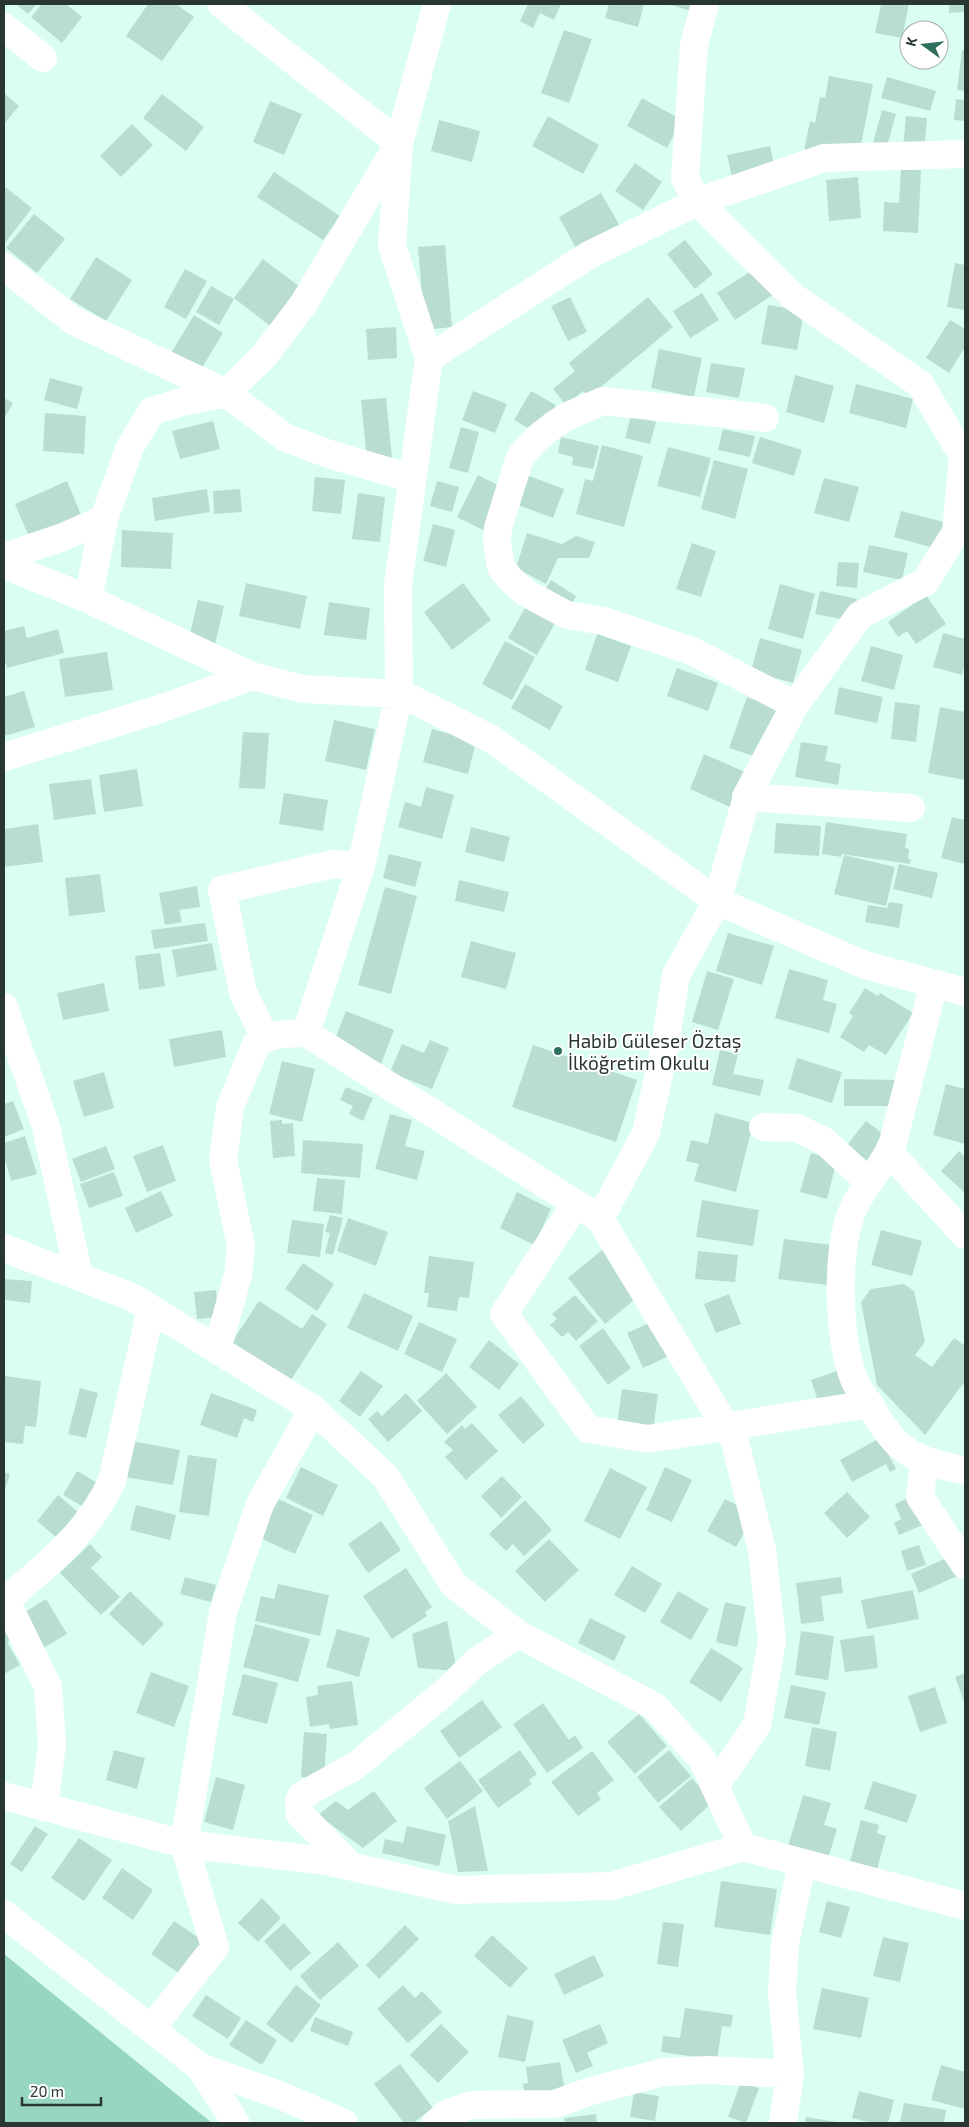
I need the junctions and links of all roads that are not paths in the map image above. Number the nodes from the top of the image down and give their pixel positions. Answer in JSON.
{"nodes":[{"id":1,"x":221,"y":4,"type":"edge"},
{"id":2,"x":437,"y":4,"type":"edge"},
{"id":3,"x":704,"y":4,"type":"edge"},
{"id":4,"x":4,"y":27,"type":"edge"},
{"id":5,"x":43,"y":58,"type":"dead end"},
{"id":6,"x":399,"y":143,"type":"junction"},
{"id":7,"x":965,"y":154,"type":"edge"},
{"id":8,"x":697,"y":202,"type":"junction"},
{"id":9,"x":4,"y":267,"type":"edge"},
{"id":10,"x":429,"y":358,"type":"junction"},
{"id":11,"x":226,"y":393,"type":"junction"},
{"id":12,"x":765,"y":418,"type":"dead end"},
{"id":13,"x":964,"y":456,"type":"edge"},
{"id":14,"x":411,"y":478,"type":"junction"},
{"id":15,"x":104,"y":519,"type":"junction"},
{"id":16,"x":958,"y":542,"type":"edge"},
{"id":17,"x":4,"y":557,"type":"edge"},
{"id":18,"x":4,"y":565,"type":"edge"},
{"id":19,"x":88,"y":599,"type":"junction"},
{"id":20,"x":252,"y":676,"type":"junction"},
{"id":21,"x":399,"y":694,"type":"junction"},
{"id":22,"x":794,"y":705,"type":"junction"},
{"id":23,"x":4,"y":756,"type":"edge"},
{"id":24,"x":746,"y":798,"type":"junction"},
{"id":25,"x":911,"y":808,"type":"dead end"},
{"id":26,"x":361,"y":866,"type":"junction"},
{"id":27,"x":717,"y":901,"type":"junction"},
{"id":28,"x":934,"y":984,"type":"junction"},
{"id":29,"x":965,"y":992,"type":"edge"},
{"id":30,"x":4,"y":1007,"type":"edge"},
{"id":31,"x":306,"y":1033,"type":"junction"},
{"id":32,"x":265,"y":1037,"type":"junction"},
{"id":33,"x":763,"y":1127,"type":"dead end"},
{"id":34,"x":888,"y":1154,"type":"junction"},
{"id":35,"x":868,"y":1181,"type":"junction"},
{"id":36,"x":575,"y":1205,"type":"junction"},
{"id":37,"x":600,"y":1219,"type":"junction"},
{"id":38,"x":965,"y":1235,"type":"edge"},
{"id":39,"x":4,"y":1248,"type":"edge"},
{"id":40,"x":79,"y":1276,"type":"junction"},
{"id":41,"x":151,"y":1309,"type":"junction"},
{"id":42,"x":217,"y":1350,"type":"junction"},
{"id":43,"x":870,"y":1404,"type":"junction"},
{"id":44,"x":313,"y":1409,"type":"junction"},
{"id":45,"x":726,"y":1427,"type":"junction"},
{"id":46,"x":924,"y":1461,"type":"junction"},
{"id":47,"x":965,"y":1471,"type":"edge"},
{"id":48,"x":965,"y":1565,"type":"edge"},
{"id":49,"x":5,"y":1598,"type":"edge"},
{"id":50,"x":518,"y":1634,"type":"junction"},
{"id":51,"x":715,"y":1786,"type":"junction"},
{"id":52,"x":4,"y":1796,"type":"edge"},
{"id":53,"x":44,"y":1807,"type":"junction"},
{"id":54,"x":184,"y":1844,"type":"junction"},
{"id":55,"x":743,"y":1847,"type":"junction"},
{"id":56,"x":802,"y":1863,"type":"junction"},
{"id":57,"x":352,"y":1867,"type":"junction"},
{"id":58,"x":965,"y":1906,"type":"edge"},
{"id":59,"x":4,"y":1914,"type":"edge"},
{"id":60,"x":151,"y":2029,"type":"junction"},
{"id":61,"x":200,"y":2067,"type":"junction"},
{"id":62,"x":790,"y":2074,"type":"junction"},
{"id":63,"x":236,"y":2123,"type":"edge"},
{"id":64,"x":344,"y":2123,"type":"edge"},
{"id":65,"x":436,"y":2123,"type":"edge"},
{"id":66,"x":783,"y":2123,"type":"edge"}],
"edges":[{"from":1,"to":6,"type":"street"},
{"from":2,"to":6,"type":"street"},
{"from":3,"to":8,"type":"street"},
{"from":4,"to":5,"type":"street"},
{"from":6,"to":10,"type":"street"},
{"from":6,"to":11,"type":"street"},
{"from":7,"to":8,"type":"street"},
{"from":8,"to":10,"type":"street"},
{"from":8,"to":13,"type":"street"},
{"from":9,"to":11,"type":"street"},
{"from":10,"to":14,"type":"street"},
{"from":11,"to":14,"type":"street"},
{"from":11,"to":15,"type":"street"},
{"from":12,"to":22,"type":"street"},
{"from":13,"to":16,"type":"street"},
{"from":14,"to":21,"type":"street"},
{"from":15,"to":17,"type":"street"},
{"from":15,"to":19,"type":"street"},
{"from":16,"to":22,"type":"street"},
{"from":18,"to":19,"type":"street"},
{"from":19,"to":20,"type":"street"},
{"from":20,"to":21,"type":"street"},
{"from":20,"to":23,"type":"street"},
{"from":21,"to":26,"type":"street"},
{"from":21,"to":27,"type":"street"},
{"from":22,"to":24,"type":"street"},
{"from":24,"to":25,"type":"street"},
{"from":24,"to":27,"type":"street"},
{"from":26,"to":31,"type":"street"},
{"from":26,"to":32,"type":"street"},
{"from":27,"to":28,"type":"street"},
{"from":27,"to":37,"type":"street"},
{"from":28,"to":29,"type":"street"},
{"from":28,"to":34,"type":"street"},
{"from":30,"to":40,"type":"street"},
{"from":31,"to":32,"type":"street"},
{"from":31,"to":36,"type":"street"},
{"from":32,"to":42,"type":"street"},
{"from":33,"to":35,"type":"street"},
{"from":34,"to":35,"type":"street"},
{"from":34,"to":38,"type":"street"},
{"from":35,"to":43,"type":"street"},
{"from":36,"to":37,"type":"street"},
{"from":36,"to":45,"type":"street"},
{"from":37,"to":45,"type":"street"},
{"from":39,"to":40,"type":"street"},
{"from":40,"to":41,"type":"street"},
{"from":41,"to":42,"type":"street"},
{"from":41,"to":49,"type":"street"},
{"from":42,"to":44,"type":"street"},
{"from":43,"to":45,"type":"street"},
{"from":43,"to":46,"type":"street"},
{"from":44,"to":50,"type":"street"},
{"from":44,"to":54,"type":"street"},
{"from":45,"to":51,"type":"street"},
{"from":46,"to":47,"type":"street"},
{"from":46,"to":48,"type":"street"},
{"from":49,"to":53,"type":"street"},
{"from":50,"to":51,"type":"street"},
{"from":50,"to":57,"type":"street"},
{"from":51,"to":55,"type":"street"},
{"from":52,"to":53,"type":"street"},
{"from":53,"to":54,"type":"street"},
{"from":54,"to":57,"type":"street"},
{"from":54,"to":60,"type":"street"},
{"from":55,"to":56,"type":"street"},
{"from":55,"to":57,"type":"street"},
{"from":56,"to":58,"type":"street"},
{"from":56,"to":62,"type":"street"},
{"from":59,"to":60,"type":"street"},
{"from":60,"to":61,"type":"street"},
{"from":61,"to":63,"type":"street"},
{"from":61,"to":64,"type":"street"},
{"from":62,"to":65,"type":"street"},
{"from":62,"to":66,"type":"street"}]}
